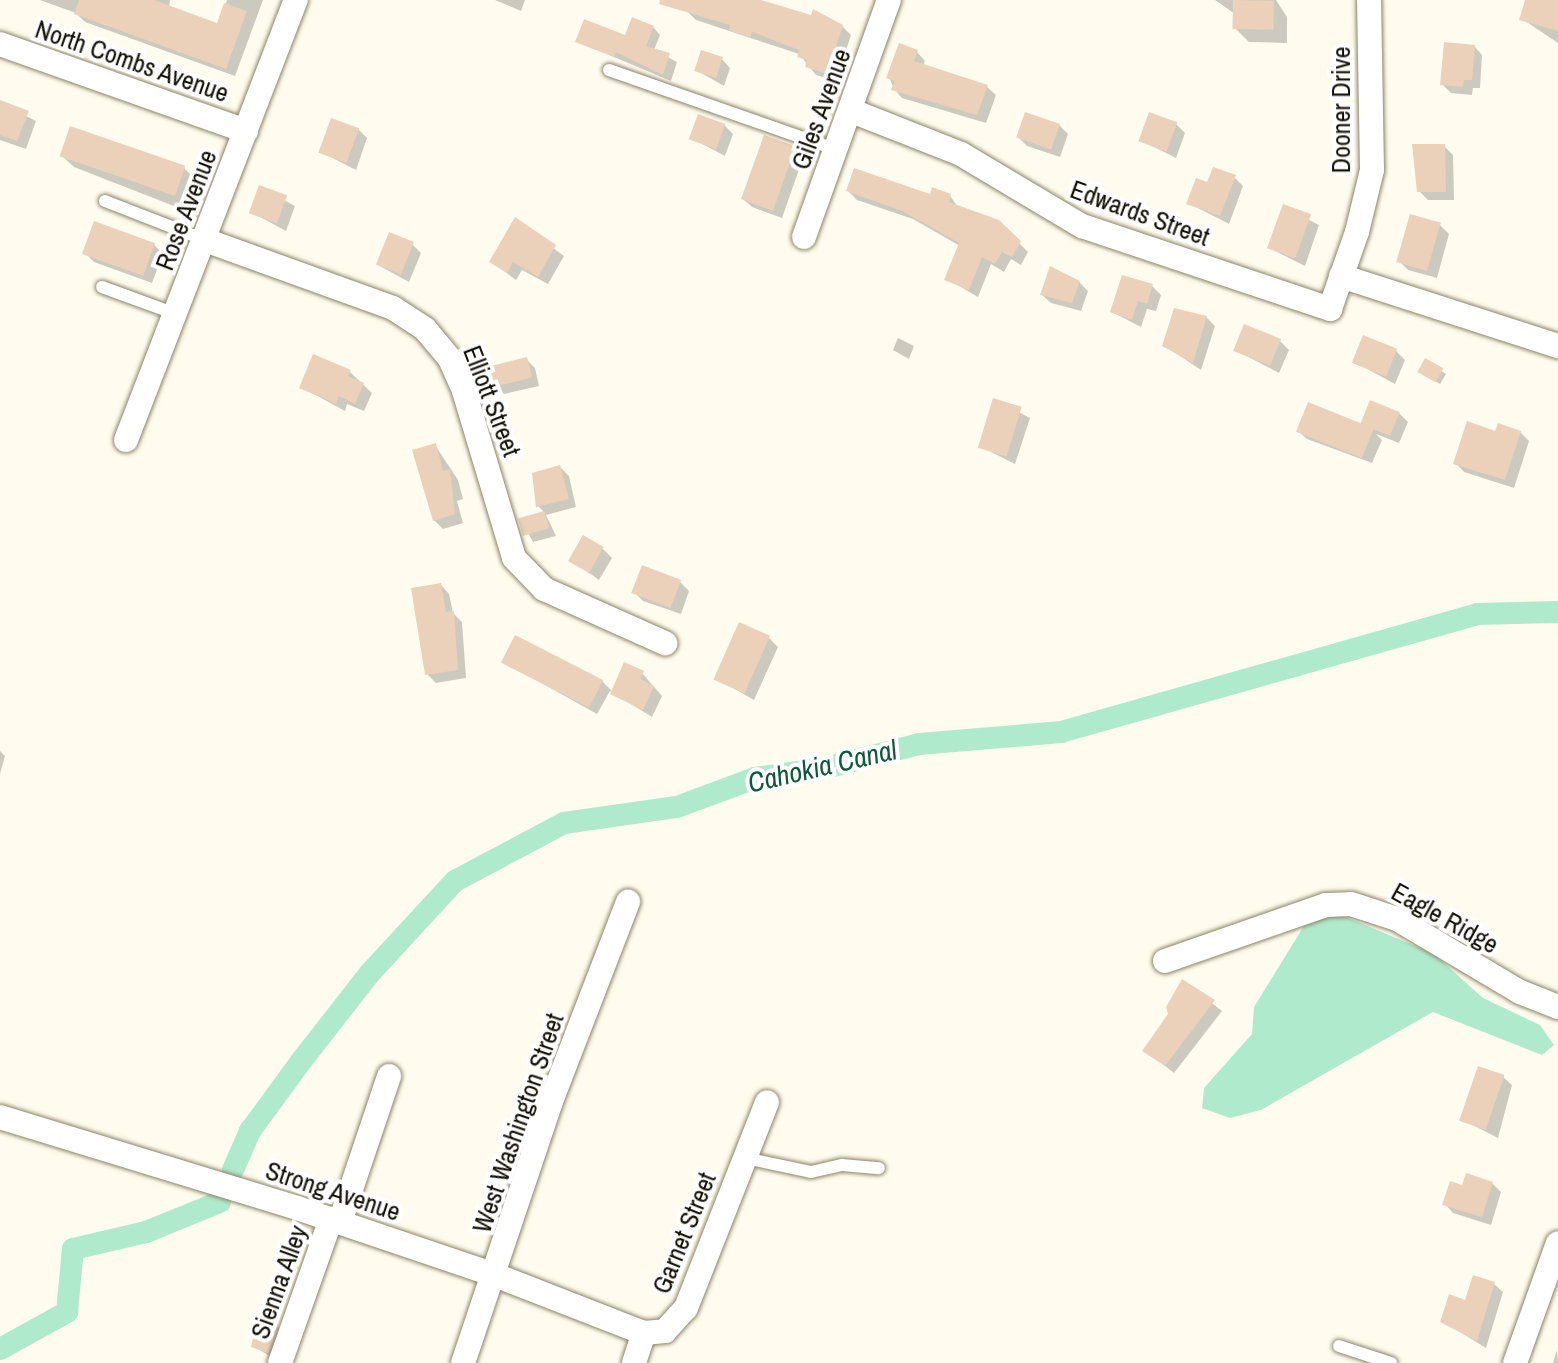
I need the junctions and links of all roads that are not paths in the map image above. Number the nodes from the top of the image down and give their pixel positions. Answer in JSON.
{"nodes":[{"id":1,"x":296,"y":0,"type":"edge"},
{"id":2,"x":889,"y":0,"type":"edge"},
{"id":3,"x":1369,"y":0,"type":"edge"},
{"id":4,"x":0,"y":44,"type":"edge"},
{"id":5,"x":609,"y":70,"type":"dead end"},
{"id":6,"x":852,"y":111,"type":"junction"},
{"id":7,"x":246,"y":131,"type":"junction"},
{"id":8,"x":837,"y":150,"type":"junction"},
{"id":9,"x":105,"y":201,"type":"dead end"},
{"id":10,"x":804,"y":237,"type":"dead end"},
{"id":11,"x":205,"y":240,"type":"junction"},
{"id":12,"x":1341,"y":276,"type":"junction"},
{"id":13,"x":102,"y":287,"type":"dead end"},
{"id":14,"x":1330,"y":309,"type":"joint"},
{"id":15,"x":176,"y":314,"type":"junction"},
{"id":16,"x":1558,"y":346,"type":"edge"},
{"id":17,"x":126,"y":440,"type":"dead end"},
{"id":18,"x":665,"y":643,"type":"dead end"},
{"id":19,"x":628,"y":902,"type":"dead end"},
{"id":20,"x":1165,"y":961,"type":"dead end"},
{"id":21,"x":1558,"y":1007,"type":"edge"},
{"id":22,"x":389,"y":1076,"type":"dead end"},
{"id":23,"x":767,"y":1102,"type":"dead end"},
{"id":24,"x":0,"y":1117,"type":"edge"},
{"id":25,"x":745,"y":1158,"type":"junction"},
{"id":26,"x":879,"y":1168,"type":"dead end"},
{"id":27,"x":336,"y":1221,"type":"junction"},
{"id":28,"x":1558,"y":1243,"type":"edge"},
{"id":29,"x":495,"y":1275,"type":"junction"},
{"id":30,"x":644,"y":1333,"type":"junction"},
{"id":31,"x":1339,"y":1346,"type":"dead end"},
{"id":32,"x":280,"y":1363,"type":"edge"},
{"id":33,"x":463,"y":1363,"type":"edge"},
{"id":34,"x":634,"y":1363,"type":"edge"},
{"id":35,"x":1391,"y":1363,"type":"edge"},
{"id":36,"x":1515,"y":1363,"type":"edge"}],
"edges":[{"from":1,"to":7,"type":"street","name":"Rose Avenue"},
{"from":2,"to":6,"type":"street","name":"Giles Avenue"},
{"from":3,"to":12,"type":"street","name":"Dooner Drive"},
{"from":4,"to":7,"type":"street","name":"North Combs Avenue"},
{"from":5,"to":8,"type":"lane"},
{"from":6,"to":8,"type":"street","name":"Giles Avenue"},
{"from":6,"to":14,"type":"street","name":"Edwards Street"},
{"from":7,"to":11,"type":"street","name":"Rose Avenue"},
{"from":8,"to":10,"type":"street","name":"Giles Avenue"},
{"from":9,"to":11,"type":"lane"},
{"from":11,"to":15,"type":"street","name":"Rose Avenue"},
{"from":11,"to":18,"type":"street","name":"Elliott Street"},
{"from":12,"to":14,"type":"street","name":"Dooner Drive"},
{"from":12,"to":16,"type":"street"},
{"from":13,"to":15,"type":"lane"},
{"from":15,"to":17,"type":"street","name":"Rose Avenue"},
{"from":19,"to":29,"type":"street","name":"West Washington Street"},
{"from":20,"to":21,"type":"street","name":"Eagle Ridge"},
{"from":22,"to":27,"type":"street","name":"Sienna Alley"},
{"from":23,"to":25,"type":"street","name":"Garnet Street"},
{"from":24,"to":27,"type":"street","name":"Strong Avenue"},
{"from":25,"to":26,"type":"lane"},
{"from":25,"to":30,"type":"street","name":"Garnet Street"},
{"from":27,"to":29,"type":"street","name":"Strong Avenue"},
{"from":27,"to":32,"type":"street","name":"Sienna Alley"},
{"from":28,"to":36,"type":"street"},
{"from":29,"to":30,"type":"street","name":"Strong Avenue"},
{"from":29,"to":33,"type":"street","name":"West Washington Street"},
{"from":30,"to":34,"type":"street"},
{"from":31,"to":35,"type":"lane"}]}
